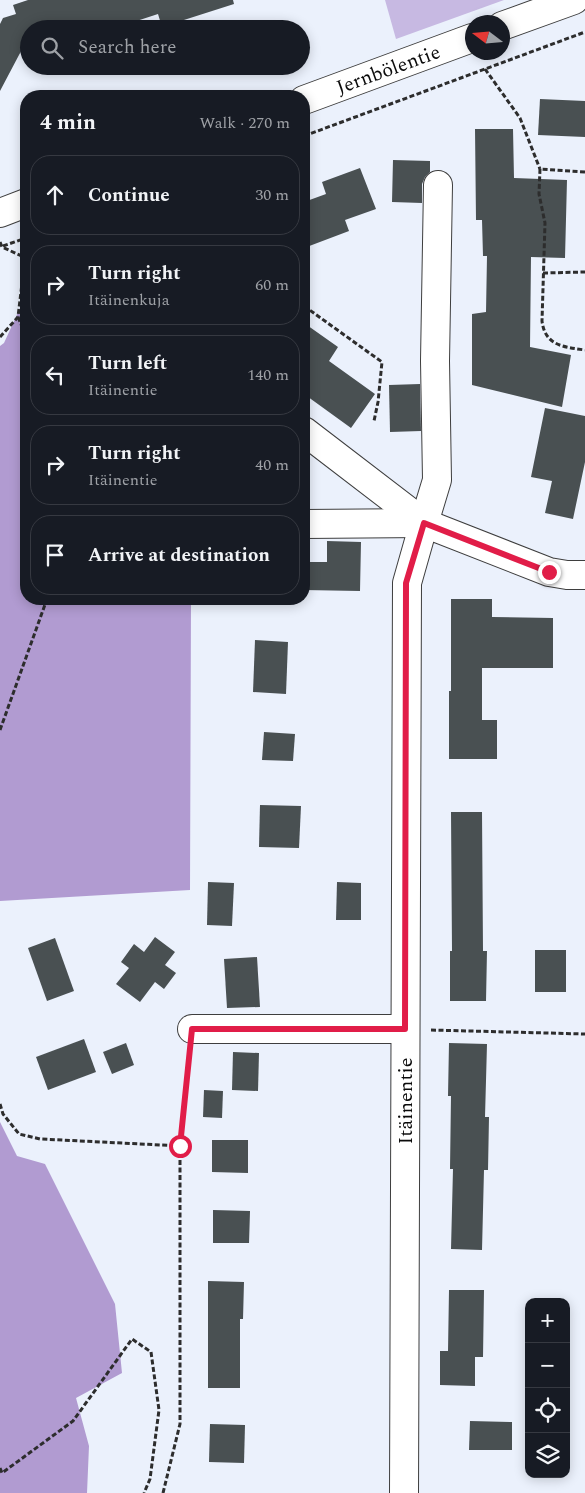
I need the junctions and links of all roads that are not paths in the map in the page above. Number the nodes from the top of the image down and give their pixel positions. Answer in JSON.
{"nodes":[{"id":1,"x":574,"y":0,"type":"edge"},
{"id":2,"x":510,"y":23,"type":"edge"},
{"id":3,"x":465,"y":41,"type":"edge"},
{"id":4,"x":310,"y":98,"type":"edge"},
{"id":5,"x":438,"y":185,"type":"dead end"},
{"id":6,"x":20,"y":205,"type":"edge"},
{"id":7,"x":0,"y":213,"type":"edge"},
{"id":8,"x":310,"y":436,"type":"edge"},
{"id":9,"x":424,"y":523,"type":"junction"},
{"id":10,"x":310,"y":524,"type":"edge"},
{"id":11,"x":585,"y":575,"type":"edge"},
{"id":12,"x":192,"y":1029,"type":"road end"},
{"id":13,"x":405,"y":1029,"type":"junction"},
{"id":14,"x":404,"y":1493,"type":"edge"}],
"edges":[{"from":1,"to":2,"type":"street"},
{"from":3,"to":4,"type":"street","name":"Jernbölentie"},
{"from":5,"to":9,"type":"street","name":"Itäinentie"},
{"from":6,"to":7,"type":"street"},
{"from":8,"to":9,"type":"street"},
{"from":9,"to":10,"type":"street"},
{"from":9,"to":11,"type":"street"},
{"from":9,"to":13,"type":"street","name":"Itäinentie"},
{"from":12,"to":13,"type":"street"},
{"from":13,"to":14,"type":"street","name":"Itäinentie"}]}
